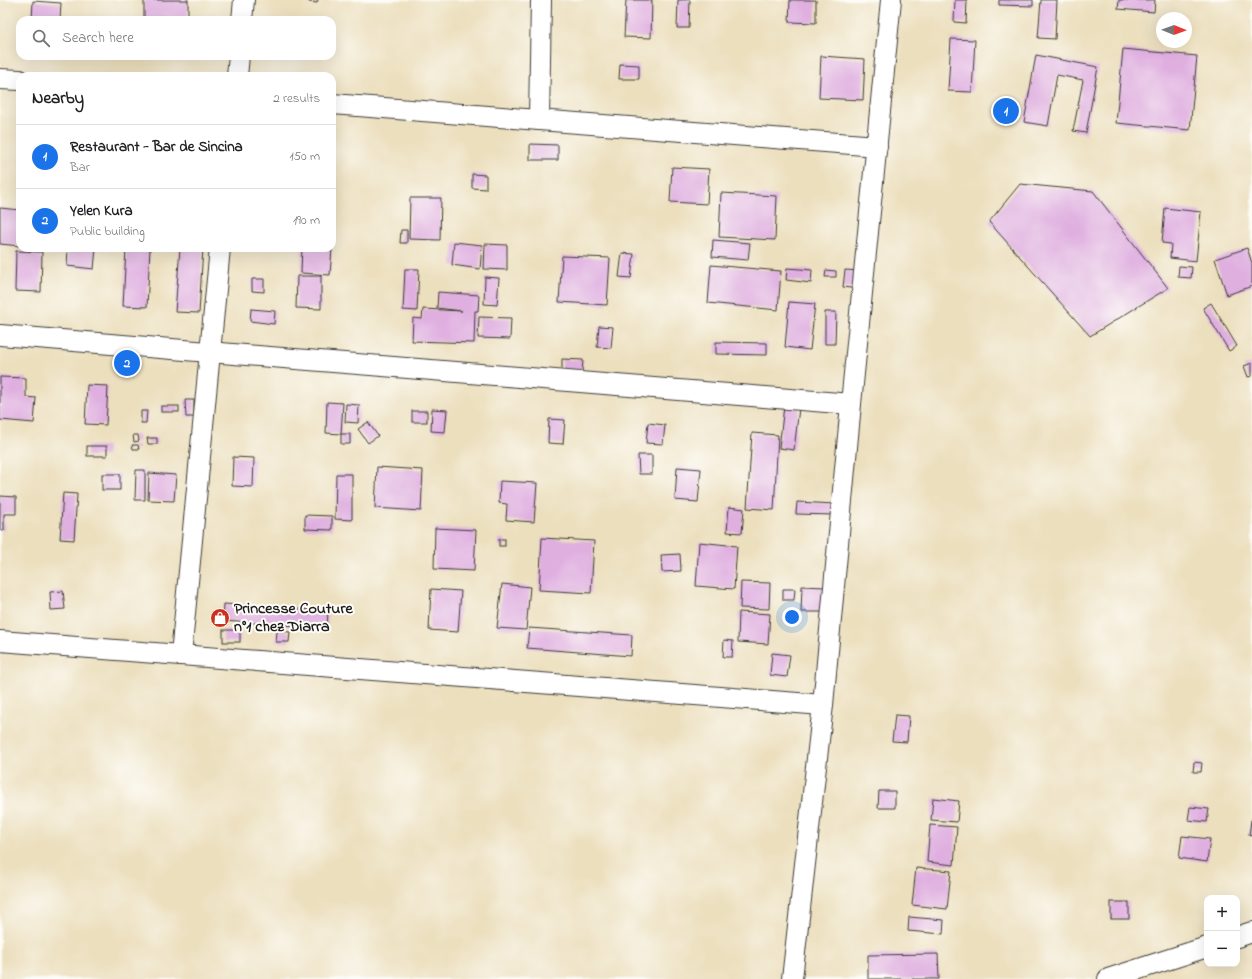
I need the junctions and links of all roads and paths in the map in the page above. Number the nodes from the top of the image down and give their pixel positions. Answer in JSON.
{"nodes":[{"id":1,"x":244,"y":0,"type":"edge"},
{"id":2,"x":541,"y":0,"type":"edge"},
{"id":3,"x":891,"y":0,"type":"edge"},
{"id":4,"x":242,"y":16,"type":"edge"},
{"id":5,"x":239,"y":60,"type":"edge"},
{"id":6,"x":237,"y":72,"type":"edge"},
{"id":7,"x":0,"y":79,"type":"edge"},
{"id":8,"x":16,"y":80,"type":"edge"},
{"id":9,"x":336,"y":104,"type":"edge"},
{"id":10,"x":539,"y":120,"type":"junction"},
{"id":11,"x":877,"y":146,"type":"junction"},
{"id":12,"x":220,"y":252,"type":"edge"},
{"id":13,"x":0,"y":335,"type":"edge"},
{"id":14,"x":210,"y":352,"type":"junction"},
{"id":15,"x":851,"y":404,"type":"junction"},
{"id":16,"x":0,"y":641,"type":"edge"},
{"id":17,"x":181,"y":655,"type":"junction"},
{"id":18,"x":823,"y":705,"type":"junction"},
{"id":19,"x":1252,"y":932,"type":"edge"},
{"id":20,"x":1240,"y":936,"type":"edge"},
{"id":21,"x":1204,"y":948,"type":"edge"},
{"id":22,"x":792,"y":979,"type":"edge"},
{"id":23,"x":1108,"y":979,"type":"edge"}],
"edges":[{"from":1,"to":4,"type":"street"},
{"from":2,"to":10,"type":"street"},
{"from":3,"to":11,"type":"street"},
{"from":5,"to":6,"type":"street"},
{"from":7,"to":8,"type":"street"},
{"from":9,"to":10,"type":"street"},
{"from":10,"to":11,"type":"street"},
{"from":11,"to":15,"type":"street"},
{"from":12,"to":14,"type":"street"},
{"from":13,"to":14,"type":"street"},
{"from":14,"to":15,"type":"street"},
{"from":14,"to":17,"type":"street"},
{"from":15,"to":18,"type":"street"},
{"from":16,"to":17,"type":"street"},
{"from":17,"to":18,"type":"street"},
{"from":18,"to":22,"type":"street"},
{"from":19,"to":20,"type":"street"},
{"from":21,"to":23,"type":"street"}]}
